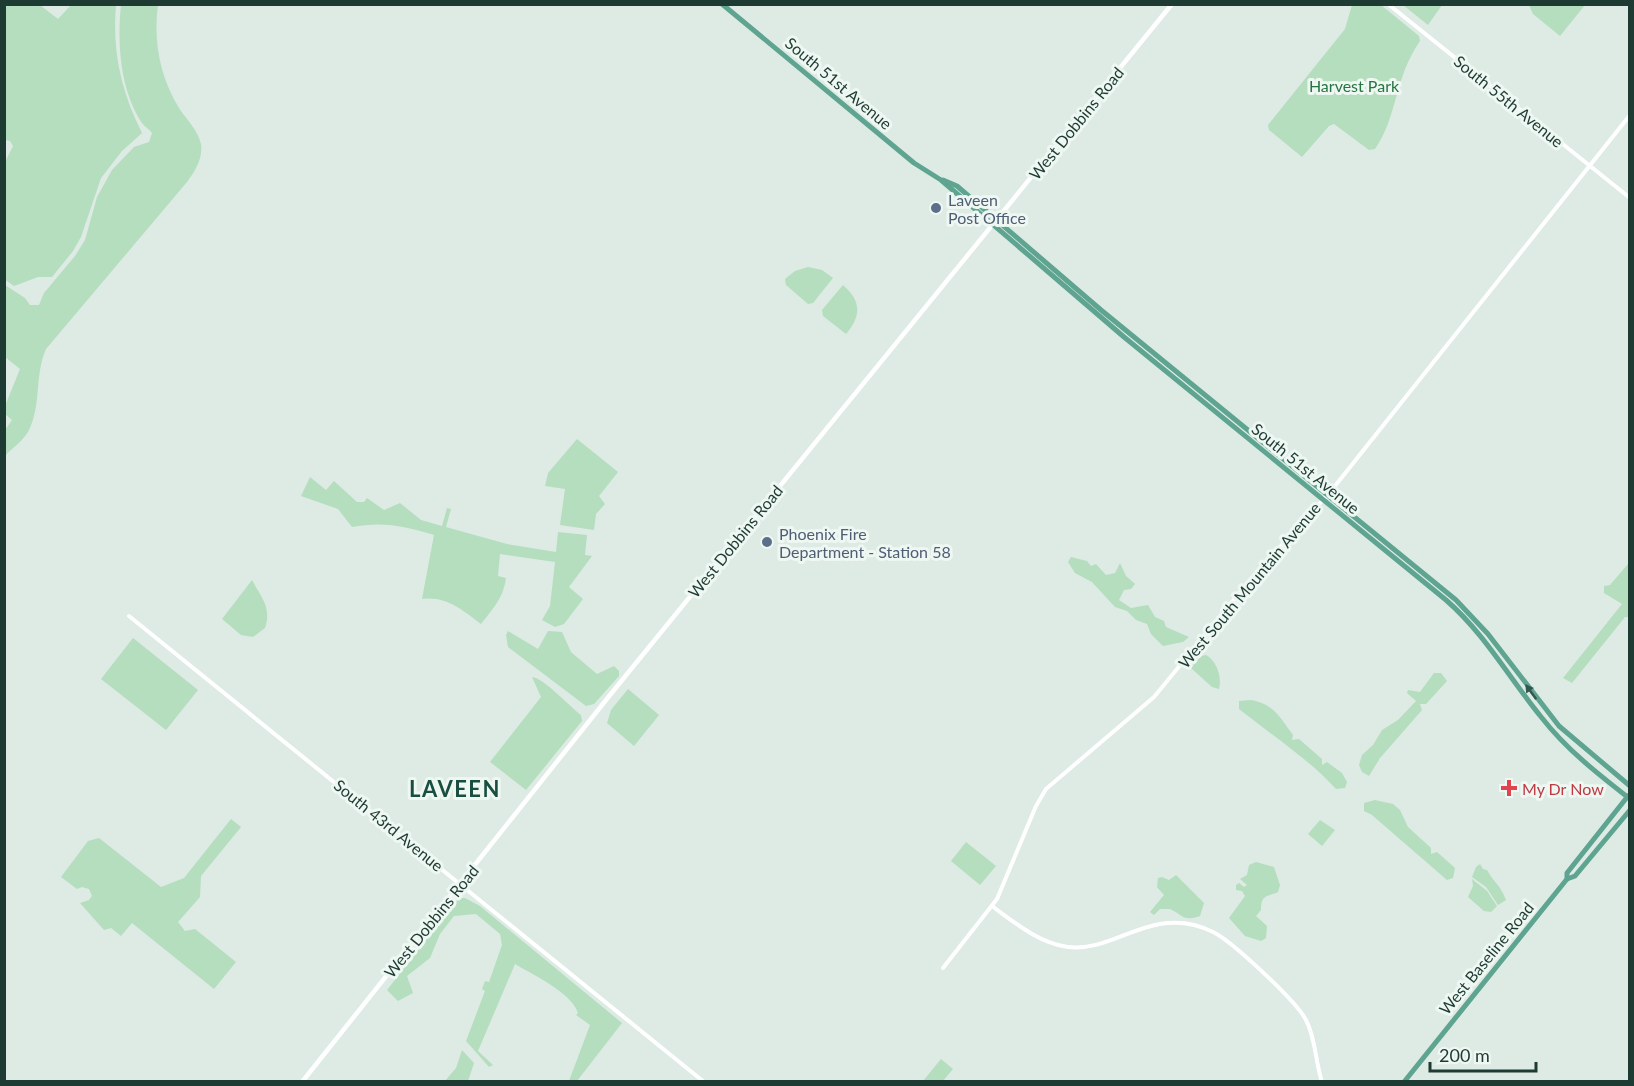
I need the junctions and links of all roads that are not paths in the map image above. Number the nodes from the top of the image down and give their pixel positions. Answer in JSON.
{"nodes":[{"id":1,"x":722,"y":4,"type":"edge"},
{"id":2,"x":1172,"y":4,"type":"edge"},
{"id":3,"x":1388,"y":4,"type":"edge"},
{"id":4,"x":1629,"y":115,"type":"edge"},
{"id":5,"x":1589,"y":166,"type":"junction"},
{"id":6,"x":1629,"y":198,"type":"edge"},
{"id":7,"x":996,"y":222,"type":"junction"},
{"id":8,"x":1042,"y":266,"type":"junction"},
{"id":9,"x":1069,"y":281,"type":"junction"},
{"id":10,"x":1325,"y":497,"type":"junction"},
{"id":11,"x":129,"y":616,"type":"dead end"},
{"id":12,"x":1629,"y":786,"type":"edge"},
{"id":13,"x":1629,"y":797,"type":"edge"},
{"id":14,"x":1629,"y":810,"type":"edge"},
{"id":15,"x":1567,"y":879,"type":"junction"},
{"id":16,"x":461,"y":884,"type":"junction"},
{"id":17,"x":992,"y":906,"type":"junction"},
{"id":18,"x":943,"y":968,"type":"dead end"},
{"id":19,"x":302,"y":1082,"type":"edge"},
{"id":20,"x":704,"y":1082,"type":"edge"},
{"id":21,"x":1322,"y":1082,"type":"edge"},
{"id":22,"x":1404,"y":1082,"type":"edge"}],
"edges":[{"from":1,"to":7,"type":"main road","name":"South 51st Avenue"},
{"from":2,"to":7,"type":"main road","name":"West Dobbins Road"},
{"from":3,"to":5,"type":"street","name":"South 55th Avenue"},
{"from":4,"to":5,"type":"street","name":"West South Mountain Avenue"},
{"from":5,"to":6,"type":"street","name":"South 55th Avenue"},
{"from":5,"to":10,"type":"street","name":"West South Mountain Avenue"},
{"from":7,"to":8,"type":"main road","name":"South 51st Avenue"},
{"from":7,"to":9,"type":"main road","name":"South 51st Avenue"},
{"from":7,"to":16,"type":"main road","name":"West Dobbins Road"},
{"from":8,"to":9,"type":"main road"},
{"from":8,"to":10,"type":"main road","name":"South 51st Avenue"},
{"from":9,"to":10,"type":"main road","name":"South 51st Avenue"},
{"from":12,"to":10,"type":"main road","name":"South 51st Avenue","one_way":true},
{"from":10,"to":13,"type":"main road","name":"South 51st Avenue"},
{"from":10,"to":17,"type":"street","name":"West South Mountain Avenue"},
{"from":11,"to":16,"type":"street","name":"South 43rd Avenue"},
{"from":13,"to":15,"type":"main road","name":"West Baseline Road"},
{"from":14,"to":15,"type":"main road","name":"West Baseline Road"},
{"from":15,"to":22,"type":"main road","name":"West Baseline Road"},
{"from":16,"to":19,"type":"main road","name":"West Dobbins Road"},
{"from":16,"to":20,"type":"street","name":"South 43rd Avenue"},
{"from":17,"to":18,"type":"street","name":"West South Mountain Avenue"},
{"from":17,"to":21,"type":"street"}]}
